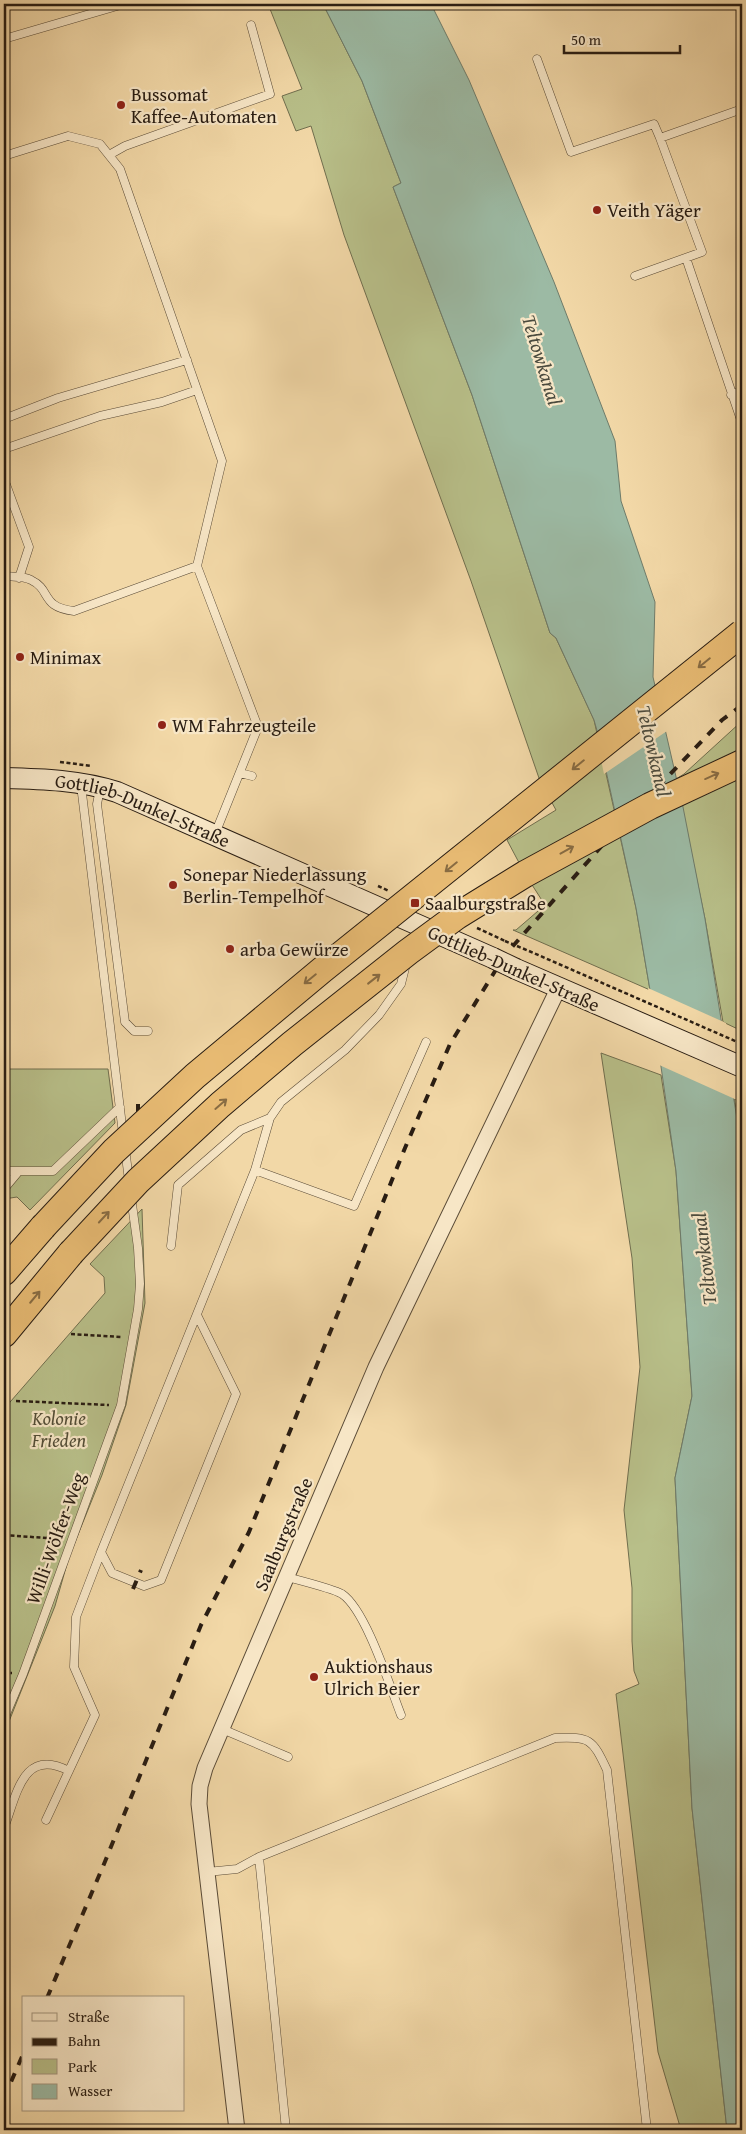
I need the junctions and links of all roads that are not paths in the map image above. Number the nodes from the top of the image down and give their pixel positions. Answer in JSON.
{"nodes":[{"id":1,"x":124,"y":4,"type":"edge"},
{"id":2,"x":251,"y":24,"type":"dead end"},
{"id":3,"x":4,"y":39,"type":"edge"},
{"id":4,"x":537,"y":59,"type":"dead end"},
{"id":5,"x":742,"y":109,"type":"edge"},
{"id":6,"x":660,"y":138,"type":"junction"},
{"id":7,"x":109,"y":155,"type":"junction"},
{"id":8,"x":4,"y":156,"type":"edge"},
{"id":9,"x":686,"y":258,"type":"junction"},
{"id":10,"x":635,"y":276,"type":"dead end"},
{"id":11,"x":187,"y":360,"type":"junction"},
{"id":12,"x":197,"y":390,"type":"junction"},
{"id":13,"x":742,"y":391,"type":"edge"},
{"id":14,"x":731,"y":395,"type":"junction"},
{"id":15,"x":4,"y":419,"type":"edge"},
{"id":16,"x":742,"y":423,"type":"edge"},
{"id":17,"x":4,"y":449,"type":"edge"},
{"id":18,"x":4,"y":479,"type":"edge"},
{"id":19,"x":197,"y":566,"type":"junction"},
{"id":20,"x":4,"y":576,"type":"edge"},
{"id":21,"x":18,"y":578,"type":"junction"},
{"id":22,"x":742,"y":633,"type":"edge"},
{"id":23,"x":742,"y":763,"type":"edge"},
{"id":24,"x":240,"y":773,"type":"junction"},
{"id":25,"x":252,"y":776,"type":"dead end"},
{"id":26,"x":4,"y":778,"type":"edge"},
{"id":27,"x":80,"y":782,"type":"junction"},
{"id":28,"x":101,"y":787,"type":"junction"},
{"id":29,"x":215,"y":834,"type":"junction"},
{"id":30,"x":439,"y":934,"type":"junction"},
{"id":31,"x":559,"y":988,"type":"junction"},
{"id":32,"x":148,"y":1030,"type":"dead end"},
{"id":33,"x":426,"y":1042,"type":"dead end"},
{"id":34,"x":742,"y":1067,"type":"edge"},
{"id":35,"x":120,"y":1107,"type":"junction"},
{"id":36,"x":270,"y":1118,"type":"junction"},
{"id":37,"x":254,"y":1170,"type":"junction"},
{"id":38,"x":4,"y":1171,"type":"edge"},
{"id":39,"x":19,"y":1171,"type":"junction"},
{"id":40,"x":4,"y":1189,"type":"edge"},
{"id":41,"x":171,"y":1246,"type":"dead end"},
{"id":42,"x":4,"y":1272,"type":"edge"},
{"id":43,"x":197,"y":1315,"type":"junction"},
{"id":44,"x":4,"y":1334,"type":"edge"},
{"id":45,"x":101,"y":1552,"type":"junction"},
{"id":46,"x":287,"y":1577,"type":"junction"},
{"id":47,"x":401,"y":1715,"type":"dead end"},
{"id":48,"x":4,"y":1720,"type":"edge"},
{"id":49,"x":222,"y":1729,"type":"junction"},
{"id":50,"x":288,"y":1757,"type":"dead end"},
{"id":51,"x":69,"y":1771,"type":"junction"},
{"id":52,"x":46,"y":1820,"type":"dead end"},
{"id":53,"x":4,"y":1828,"type":"edge"},
{"id":54,"x":259,"y":1857,"type":"junction"},
{"id":55,"x":207,"y":1872,"type":"junction"},
{"id":56,"x":237,"y":2130,"type":"edge"},
{"id":57,"x":286,"y":2130,"type":"edge"},
{"id":58,"x":647,"y":2130,"type":"edge"}],
"edges":[{"from":1,"to":3,"type":"lane"},
{"from":2,"to":7,"type":"lane"},
{"from":4,"to":6,"type":"lane"},
{"from":5,"to":6,"type":"lane"},
{"from":6,"to":9,"type":"lane"},
{"from":7,"to":8,"type":"lane"},
{"from":7,"to":11,"type":"lane"},
{"from":9,"to":10,"type":"lane"},
{"from":9,"to":14,"type":"lane"},
{"from":11,"to":12,"type":"lane"},
{"from":11,"to":15,"type":"lane"},
{"from":12,"to":17,"type":"lane"},
{"from":12,"to":19,"type":"lane"},
{"from":13,"to":14,"type":"lane"},
{"from":14,"to":16,"type":"lane"},
{"from":18,"to":21,"type":"lane"},
{"from":19,"to":21,"type":"lane"},
{"from":19,"to":24,"type":"lane"},
{"from":20,"to":21,"type":"lane"},
{"from":22,"to":42,"type":"highway","one_way":true,"bridge":true},
{"from":44,"to":23,"type":"highway","one_way":true,"bridge":true},
{"from":24,"to":25,"type":"lane"},
{"from":24,"to":29,"type":"lane"},
{"from":26,"to":27,"type":"street","name":"Gottlieb-Dunkel-Straße"},
{"from":27,"to":28,"type":"street","name":"Gottlieb-Dunkel-Straße"},
{"from":27,"to":35,"type":"lane","name":"Willi-Wölfer-Weg"},
{"from":28,"to":29,"type":"street","name":"Gottlieb-Dunkel-Straße"},
{"from":28,"to":32,"type":"lane"},
{"from":29,"to":30,"type":"street","name":"Gottlieb-Dunkel-Straße"},
{"from":30,"to":31,"type":"street","name":"Gottlieb-Dunkel-Straße","bridge":true},
{"from":30,"to":36,"type":"lane"},
{"from":31,"to":34,"type":"street","name":"Gottlieb-Dunkel-Straße"},
{"from":31,"to":46,"type":"street","name":"Saalburgstraße"},
{"from":33,"to":37,"type":"lane"},
{"from":35,"to":39,"type":"lane"},
{"from":35,"to":48,"type":"lane","name":"Willi-Wölfer-Weg"},
{"from":36,"to":37,"type":"lane"},
{"from":36,"to":41,"type":"lane"},
{"from":37,"to":43,"type":"lane"},
{"from":38,"to":39,"type":"lane"},
{"from":39,"to":40,"type":"lane"},
{"from":43,"to":45,"type":"lane"},
{"from":43,"to":45,"type":"lane"},
{"from":45,"to":51,"type":"lane"},
{"from":46,"to":47,"type":"lane"},
{"from":46,"to":49,"type":"street","name":"Saalburgstraße"},
{"from":49,"to":50,"type":"lane"},
{"from":49,"to":55,"type":"street","name":"Saalburgstraße"},
{"from":51,"to":52,"type":"lane"},
{"from":51,"to":53,"type":"lane"},
{"from":54,"to":55,"type":"lane"},
{"from":54,"to":57,"type":"lane"},
{"from":54,"to":58,"type":"lane"},
{"from":55,"to":56,"type":"street","name":"Saalburgstraße"}]}
